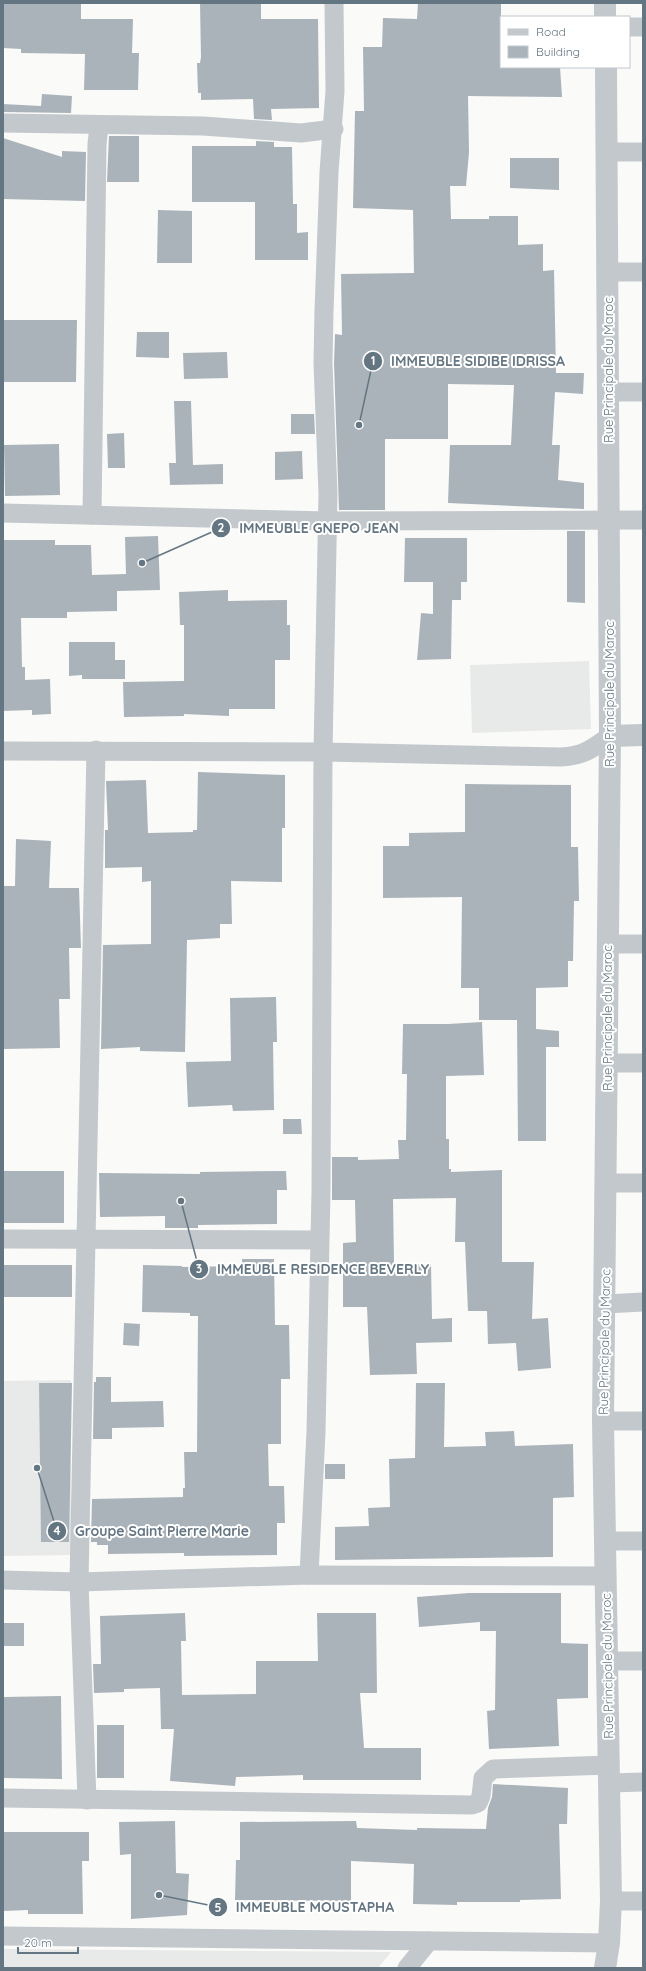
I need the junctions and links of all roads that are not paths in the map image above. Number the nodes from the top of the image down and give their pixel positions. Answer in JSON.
{"nodes":[{"id":1,"x":334,"y":3,"type":"edge"},
{"id":2,"x":605,"y":3,"type":"edge"},
{"id":3,"x":605,"y":16,"type":"edge"},
{"id":4,"x":630,"y":27,"type":"edge"},
{"id":5,"x":643,"y":27,"type":"edge"},
{"id":6,"x":606,"y":68,"type":"edge"},
{"id":7,"x":3,"y":124,"type":"edge"},
{"id":8,"x":99,"y":126,"type":"junction"},
{"id":9,"x":334,"y":130,"type":"junction"},
{"id":10,"x":608,"y":152,"type":"junction"},
{"id":11,"x":643,"y":152,"type":"edge"},
{"id":12,"x":608,"y":272,"type":"junction"},
{"id":13,"x":643,"y":272,"type":"edge"},
{"id":14,"x":608,"y":392,"type":"junction"},
{"id":15,"x":643,"y":392,"type":"edge"},
{"id":16,"x":3,"y":513,"type":"edge"},
{"id":17,"x":92,"y":515,"type":"junction"},
{"id":18,"x":643,"y":520,"type":"edge"},
{"id":19,"x":328,"y":521,"type":"junction"},
{"id":20,"x":608,"y":521,"type":"junction"},
{"id":21,"x":643,"y":735,"type":"edge"},
{"id":22,"x":610,"y":736,"type":"junction"},
{"id":23,"x":96,"y":750,"type":"junction"},
{"id":24,"x":3,"y":751,"type":"edge"},
{"id":25,"x":323,"y":752,"type":"junction"},
{"id":26,"x":608,"y":944,"type":"junction"},
{"id":27,"x":643,"y":944,"type":"edge"},
{"id":28,"x":607,"y":1063,"type":"junction"},
{"id":29,"x":643,"y":1063,"type":"edge"},
{"id":30,"x":606,"y":1183,"type":"junction"},
{"id":31,"x":643,"y":1183,"type":"edge"},
{"id":32,"x":3,"y":1239,"type":"edge"},
{"id":33,"x":88,"y":1240,"type":"junction"},
{"id":34,"x":319,"y":1240,"type":"junction"},
{"id":35,"x":643,"y":1302,"type":"edge"},
{"id":36,"x":605,"y":1304,"type":"junction"},
{"id":37,"x":603,"y":1421,"type":"junction"},
{"id":38,"x":643,"y":1421,"type":"edge"},
{"id":39,"x":605,"y":1541,"type":"junction"},
{"id":40,"x":643,"y":1541,"type":"edge"},
{"id":41,"x":309,"y":1575,"type":"junction"},
{"id":42,"x":605,"y":1576,"type":"junction"},
{"id":43,"x":3,"y":1580,"type":"edge"},
{"id":44,"x":79,"y":1582,"type":"junction"},
{"id":45,"x":607,"y":1661,"type":"junction"},
{"id":46,"x":643,"y":1661,"type":"edge"},
{"id":47,"x":609,"y":1774,"type":"junction"},
{"id":48,"x":643,"y":1782,"type":"edge"},
{"id":49,"x":3,"y":1798,"type":"edge"},
{"id":50,"x":87,"y":1800,"type":"junction"},
{"id":51,"x":610,"y":1901,"type":"junction"},
{"id":52,"x":643,"y":1901,"type":"edge"},
{"id":53,"x":3,"y":1936,"type":"edge"},
{"id":54,"x":429,"y":1941,"type":"junction"},
{"id":55,"x":609,"y":1943,"type":"junction"},
{"id":56,"x":407,"y":1968,"type":"edge"},
{"id":57,"x":605,"y":1968,"type":"edge"}],
"edges":[{"from":1,"to":9,"type":"street"},
{"from":2,"to":3,"type":"street"},
{"from":4,"to":5,"type":"street"},
{"from":6,"to":10,"type":"street","name":"Rue Principale du Maroc"},
{"from":7,"to":8,"type":"street"},
{"from":8,"to":9,"type":"street"},
{"from":8,"to":17,"type":"street"},
{"from":9,"to":19,"type":"street"},
{"from":10,"to":11,"type":"street"},
{"from":10,"to":12,"type":"street","name":"Rue Principale du Maroc"},
{"from":12,"to":13,"type":"street"},
{"from":12,"to":14,"type":"street","name":"Rue Principale du Maroc"},
{"from":14,"to":15,"type":"street"},
{"from":14,"to":20,"type":"street","name":"Rue Principale du Maroc"},
{"from":16,"to":17,"type":"street"},
{"from":17,"to":19,"type":"street"},
{"from":18,"to":20,"type":"street"},
{"from":19,"to":20,"type":"street"},
{"from":19,"to":25,"type":"street"},
{"from":20,"to":22,"type":"street","name":"Rue Principale du Maroc"},
{"from":21,"to":22,"type":"street"},
{"from":22,"to":25,"type":"street"},
{"from":22,"to":26,"type":"street","name":"Rue Principale du Maroc"},
{"from":23,"to":24,"type":"street"},
{"from":23,"to":25,"type":"street"},
{"from":23,"to":33,"type":"street"},
{"from":25,"to":34,"type":"street"},
{"from":26,"to":27,"type":"street"},
{"from":26,"to":28,"type":"street","name":"Rue Principale du Maroc"},
{"from":28,"to":29,"type":"street"},
{"from":28,"to":30,"type":"street","name":"Rue Principale du Maroc"},
{"from":30,"to":31,"type":"street"},
{"from":30,"to":36,"type":"street","name":"Rue Principale du Maroc"},
{"from":32,"to":33,"type":"street"},
{"from":33,"to":34,"type":"street"},
{"from":33,"to":44,"type":"street"},
{"from":34,"to":41,"type":"street"},
{"from":35,"to":36,"type":"street"},
{"from":36,"to":37,"type":"street","name":"Rue Principale du Maroc"},
{"from":37,"to":38,"type":"street"},
{"from":37,"to":39,"type":"street","name":"Rue Principale du Maroc"},
{"from":39,"to":40,"type":"street"},
{"from":39,"to":42,"type":"street","name":"Rue Principale du Maroc"},
{"from":41,"to":42,"type":"street"},
{"from":41,"to":44,"type":"street"},
{"from":42,"to":45,"type":"street","name":"Rue Principale du Maroc"},
{"from":43,"to":44,"type":"street"},
{"from":44,"to":50,"type":"street"},
{"from":45,"to":46,"type":"street"},
{"from":45,"to":47,"type":"street","name":"Rue Principale du Maroc"},
{"from":47,"to":48,"type":"street"},
{"from":47,"to":50,"type":"street"},
{"from":47,"to":51,"type":"street","name":"Rue Principale du Maroc"},
{"from":49,"to":50,"type":"street"},
{"from":51,"to":52,"type":"street"},
{"from":51,"to":55,"type":"street","name":"Rue Principale du Maroc"},
{"from":53,"to":54,"type":"street"},
{"from":54,"to":55,"type":"street"},
{"from":54,"to":56,"type":"street"},
{"from":55,"to":57,"type":"street","name":"Rue Principale du Maroc"}]}
